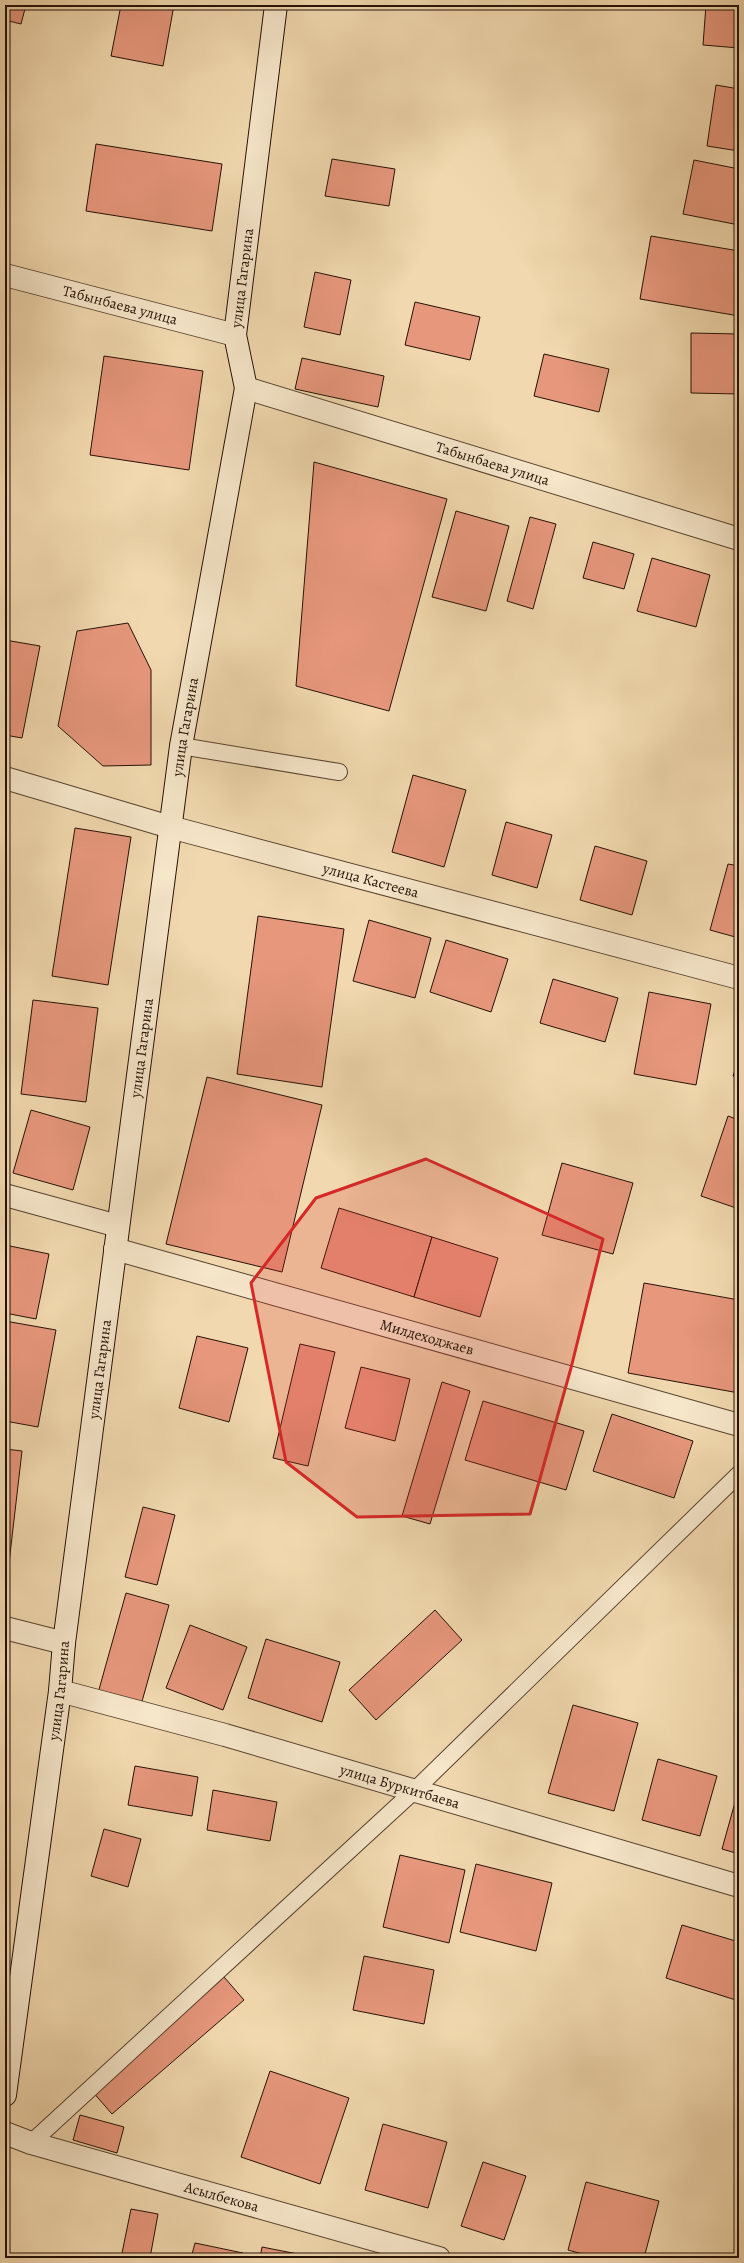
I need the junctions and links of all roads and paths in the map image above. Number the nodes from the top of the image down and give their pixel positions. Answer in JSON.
{"nodes":[{"id":1,"x":276,"y":5,"type":"edge"},
{"id":2,"x":5,"y":276,"type":"edge"},
{"id":3,"x":235,"y":335,"type":"junction"},
{"id":4,"x":246,"y":388,"type":"junction"},
{"id":5,"x":738,"y":536,"type":"edge"},
{"id":6,"x":181,"y":746,"type":"junction"},
{"id":7,"x":339,"y":772,"type":"dead end"},
{"id":8,"x":5,"y":778,"type":"edge"},
{"id":9,"x":170,"y":827,"type":"junction"},
{"id":10,"x":739,"y":978,"type":"edge"},
{"id":11,"x":5,"y":1195,"type":"edge"},
{"id":12,"x":118,"y":1226,"type":"junction"},
{"id":13,"x":115,"y":1250,"type":"junction"},
{"id":14,"x":739,"y":1425,"type":"edge"},
{"id":15,"x":739,"y":1474,"type":"edge"},
{"id":16,"x":5,"y":1628,"type":"edge"},
{"id":17,"x":64,"y":1643,"type":"junction"},
{"id":18,"x":60,"y":1691,"type":"junction"},
{"id":19,"x":415,"y":1790,"type":"junction"},
{"id":20,"x":739,"y":1886,"type":"edge"},
{"id":21,"x":5,"y":2095,"type":"edge"},
{"id":22,"x":5,"y":2133,"type":"edge"},
{"id":23,"x":31,"y":2143,"type":"junction"},
{"id":24,"x":439,"y":2258,"type":"edge"}],
"edges":[{"from":1,"to":3,"type":"street","name":"улица Гагарина"},
{"from":2,"to":3,"type":"street","name":"Табынбаева улица"},
{"from":3,"to":4,"type":"street","name":"улица Гагарина"},
{"from":4,"to":5,"type":"street","name":"Табынбаева улица"},
{"from":4,"to":6,"type":"street","name":"улица Гагарина"},
{"from":6,"to":7,"type":"lane"},
{"from":6,"to":9,"type":"street","name":"улица Гагарина"},
{"from":8,"to":9,"type":"street","name":"улица Кастеева"},
{"from":9,"to":10,"type":"street","name":"улица Кастеева"},
{"from":9,"to":12,"type":"street","name":"улица Гагарина"},
{"from":11,"to":12,"type":"street"},
{"from":12,"to":13,"type":"street","name":"улица Гагарина"},
{"from":13,"to":14,"type":"street","name":"Милдеходжаев"},
{"from":13,"to":17,"type":"street","name":"улица Гагарина"},
{"from":15,"to":19,"type":"lane"},
{"from":16,"to":17,"type":"street"},
{"from":17,"to":18,"type":"street","name":"улица Гагарина"},
{"from":18,"to":19,"type":"street","name":"улица Буркитбаева"},
{"from":18,"to":21,"type":"street","name":"улица Гагарина"},
{"from":19,"to":20,"type":"street","name":"улица Буркитбаева"},
{"from":19,"to":23,"type":"lane"},
{"from":22,"to":23,"type":"street","name":"Асылбекова"},
{"from":23,"to":24,"type":"street","name":"Асылбекова"}]}
